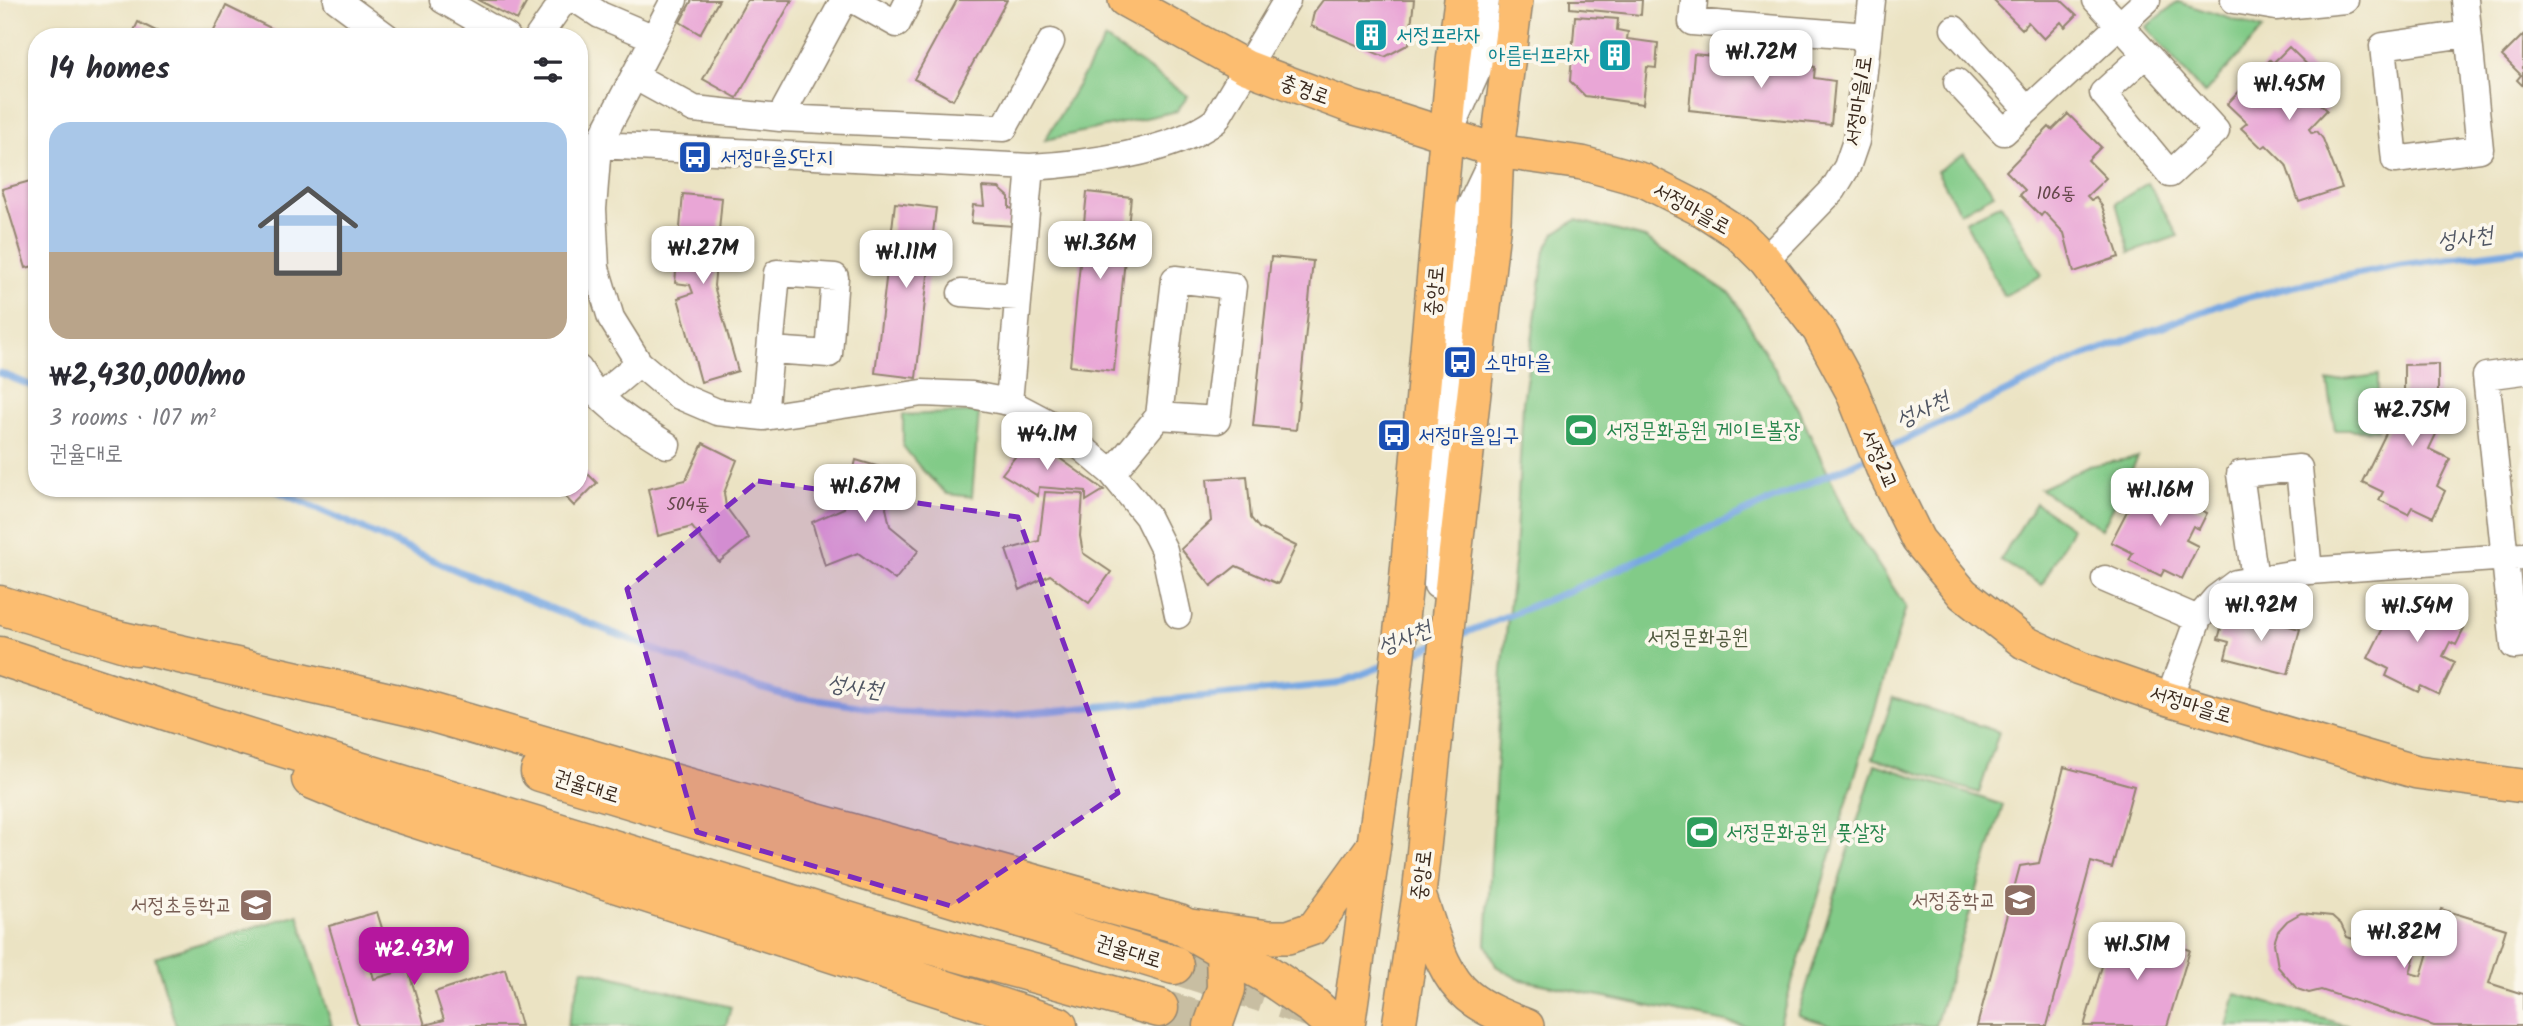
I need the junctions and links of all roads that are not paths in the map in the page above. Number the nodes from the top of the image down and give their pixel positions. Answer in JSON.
{"nodes":[{"id":1,"x":337,"y":0,"type":"edge"},
{"id":2,"x":443,"y":0,"type":"edge"},
{"id":3,"x":564,"y":0,"type":"edge"},
{"id":4,"x":577,"y":0,"type":"edge"},
{"id":5,"x":674,"y":0,"type":"edge"},
{"id":6,"x":844,"y":0,"type":"edge"},
{"id":7,"x":854,"y":0,"type":"edge"},
{"id":8,"x":909,"y":0,"type":"edge"},
{"id":9,"x":1125,"y":0,"type":"edge"},
{"id":10,"x":1287,"y":0,"type":"edge"},
{"id":11,"x":1461,"y":0,"type":"edge"},
{"id":12,"x":1486,"y":0,"type":"edge"},
{"id":13,"x":1516,"y":0,"type":"edge"},
{"id":14,"x":1694,"y":0,"type":"edge"},
{"id":15,"x":1872,"y":0,"type":"edge"},
{"id":16,"x":2096,"y":0,"type":"edge"},
{"id":17,"x":2147,"y":0,"type":"edge"},
{"id":18,"x":2234,"y":0,"type":"edge"},
{"id":19,"x":2345,"y":0,"type":"edge"},
{"id":20,"x":2465,"y":0,"type":"edge"},
{"id":21,"x":2276,"y":3,"type":"edge"},
{"id":22,"x":2120,"y":25,"type":"junction"},
{"id":23,"x":375,"y":28,"type":"edge"},
{"id":24,"x":491,"y":28,"type":"edge"},
{"id":25,"x":544,"y":28,"type":"edge"},
{"id":26,"x":1954,"y":29,"type":"dead end"},
{"id":27,"x":2467,"y":34,"type":"junction"},
{"id":28,"x":1867,"y":36,"type":"junction"},
{"id":29,"x":654,"y":38,"type":"junction"},
{"id":30,"x":1051,"y":42,"type":"dead end"},
{"id":31,"x":2146,"y":54,"type":"junction"},
{"id":32,"x":1246,"y":67,"type":"junction"},
{"id":33,"x":634,"y":76,"type":"junction"},
{"id":34,"x":1957,"y":82,"type":"dead end"},
{"id":35,"x":2028,"y":110,"type":"junction"},
{"id":36,"x":780,"y":118,"type":"junction"},
{"id":37,"x":1448,"y":136,"type":"junction"},
{"id":38,"x":588,"y":143,"type":"edge"},
{"id":39,"x":1497,"y":151,"type":"junction"},
{"id":40,"x":1030,"y":167,"type":"junction"},
{"id":41,"x":1765,"y":260,"type":"junction"},
{"id":42,"x":961,"y":293,"type":"dead end"},
{"id":43,"x":1018,"y":297,"type":"junction"},
{"id":44,"x":771,"y":349,"type":"dead end"},
{"id":45,"x":639,"y":363,"type":"junction"},
{"id":46,"x":2523,"y":371,"type":"edge"},
{"id":47,"x":588,"y":381,"type":"edge"},
{"id":48,"x":1852,"y":391,"type":"joint"},
{"id":49,"x":600,"y":396,"type":"junction"},
{"id":50,"x":1009,"y":402,"type":"junction"},
{"id":51,"x":1159,"y":416,"type":"junction"},
{"id":52,"x":764,"y":417,"type":"junction"},
{"id":53,"x":667,"y":445,"type":"dead end"},
{"id":54,"x":1112,"y":473,"type":"junction"},
{"id":55,"x":1911,"y":525,"type":"joint"},
{"id":56,"x":2514,"y":556,"type":"edge"},
{"id":57,"x":2309,"y":571,"type":"junction"},
{"id":58,"x":2105,"y":579,"type":"dead end"},
{"id":59,"x":2255,"y":579,"type":"junction"},
{"id":60,"x":0,"y":605,"type":"edge"},
{"id":61,"x":1178,"y":615,"type":"dead end"},
{"id":62,"x":2199,"y":619,"type":"junction"},
{"id":63,"x":109,"y":638,"type":"junction"},
{"id":64,"x":2523,"y":645,"type":"edge"},
{"id":65,"x":0,"y":656,"type":"edge"},
{"id":66,"x":83,"y":683,"type":"junction"},
{"id":67,"x":2169,"y":699,"type":"junction"},
{"id":68,"x":2523,"y":786,"type":"edge"},
{"id":69,"x":1375,"y":845,"type":"junction"},
{"id":70,"x":1419,"y":895,"type":"junction"},
{"id":71,"x":1179,"y":924,"type":"junction"},
{"id":72,"x":1225,"y":948,"type":"junction"},
{"id":73,"x":1174,"y":965,"type":"tunnel mouth"},
{"id":74,"x":1159,"y":1008,"type":"tunnel mouth"},
{"id":75,"x":1058,"y":1026,"type":"edge"},
{"id":76,"x":1213,"y":1026,"type":"edge"},
{"id":77,"x":1335,"y":1026,"type":"edge"},
{"id":78,"x":1348,"y":1026,"type":"edge"},
{"id":79,"x":1399,"y":1026,"type":"edge"},
{"id":80,"x":1527,"y":1026,"type":"edge"}],
"edges":[{"from":1,"to":23,"type":"street"},
{"from":2,"to":24,"type":"street"},
{"from":3,"to":25,"type":"street"},
{"from":4,"to":29,"type":"street"},
{"from":5,"to":29,"type":"street"},
{"from":6,"to":36,"type":"street"},
{"from":7,"to":8,"type":"street"},
{"from":9,"to":32,"type":"main road","name":"충경로"},
{"from":10,"to":32,"type":"street"},
{"from":11,"to":37,"type":"main road","name":"중앙로"},
{"from":12,"to":37,"type":"street"},
{"from":13,"to":39,"type":"main road"},
{"from":14,"to":28,"type":"street","name":"서정마을1로"},
{"from":15,"to":28,"type":"street","name":"서정마을1로"},
{"from":16,"to":22,"type":"street"},
{"from":17,"to":22,"type":"street"},
{"from":18,"to":21,"type":"street"},
{"from":19,"to":21,"type":"street"},
{"from":20,"to":27,"type":"street"},
{"from":22,"to":31,"type":"street"},
{"from":22,"to":35,"type":"street"},
{"from":26,"to":35,"type":"street"},
{"from":27,"to":27,"type":"street"},
{"from":28,"to":41,"type":"street","name":"서정마을1로"},
{"from":29,"to":33,"type":"street"},
{"from":30,"to":36,"type":"street"},
{"from":31,"to":31,"type":"street"},
{"from":32,"to":37,"type":"main road","name":"충경로"},
{"from":32,"to":40,"type":"street"},
{"from":33,"to":36,"type":"street"},
{"from":33,"to":38,"type":"street"},
{"from":34,"to":35,"type":"street"},
{"from":37,"to":39,"type":"main road","name":"충경로"},
{"from":37,"to":69,"type":"main road","name":"중앙로"},
{"from":38,"to":40,"type":"street"},
{"from":38,"to":45,"type":"street"},
{"from":39,"to":41,"type":"main road","name":"서정마을로"},
{"from":39,"to":70,"type":"main road","name":"중앙로"},
{"from":40,"to":43,"type":"street"},
{"from":41,"to":48,"type":"main road","name":"서정마을로"},
{"from":42,"to":43,"type":"street"},
{"from":43,"to":50,"type":"street"},
{"from":44,"to":52,"type":"street"},
{"from":45,"to":49,"type":"street"},
{"from":45,"to":52,"type":"street"},
{"from":46,"to":56,"type":"street"},
{"from":47,"to":49,"type":"street"},
{"from":48,"to":55,"type":"main road","name":"서정2교"},
{"from":49,"to":53,"type":"street"},
{"from":50,"to":52,"type":"street"},
{"from":50,"to":54,"type":"street"},
{"from":51,"to":51,"type":"street"},
{"from":51,"to":54,"type":"street"},
{"from":54,"to":61,"type":"street"},
{"from":55,"to":67,"type":"main road","name":"서정마을로"},
{"from":56,"to":57,"type":"street"},
{"from":56,"to":64,"type":"street"},
{"from":57,"to":59,"type":"street"},
{"from":57,"to":59,"type":"street"},
{"from":58,"to":62,"type":"street"},
{"from":59,"to":62,"type":"street"},
{"from":60,"to":63,"type":"highway","name":"권율대로"},
{"from":62,"to":67,"type":"street"},
{"from":63,"to":71,"type":"highway"},
{"from":63,"to":73,"type":"highway","name":"권율대로"},
{"from":65,"to":66,"type":"highway"},
{"from":66,"to":74,"type":"highway"},
{"from":66,"to":75,"type":"highway"},
{"from":67,"to":68,"type":"main road","name":"서정마을로"},
{"from":69,"to":71,"type":"main road"},
{"from":69,"to":78,"type":"main road"},
{"from":70,"to":79,"type":"main road","name":"중앙로"},
{"from":70,"to":80,"type":"main road"},
{"from":71,"to":72,"type":"highway"},
{"from":72,"to":76,"type":"highway"},
{"from":72,"to":77,"type":"highway"}]}
